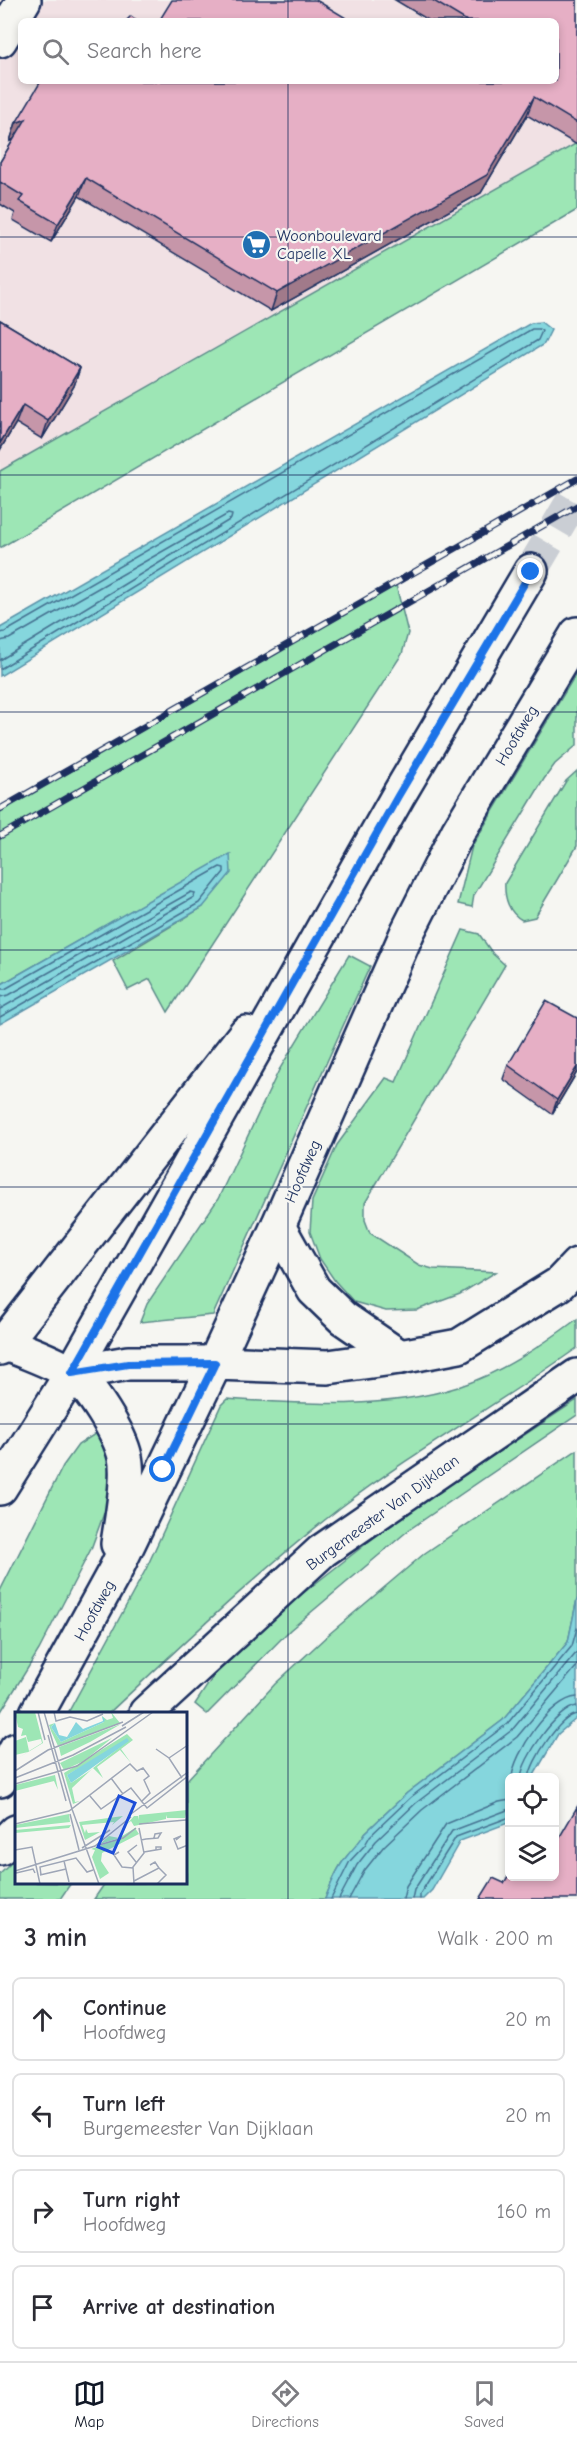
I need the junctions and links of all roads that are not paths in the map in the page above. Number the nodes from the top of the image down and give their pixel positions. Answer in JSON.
{"nodes":[{"id":1,"x":24,"y":0,"type":"edge"},
{"id":2,"x":0,"y":40,"type":"edge"},
{"id":3,"x":531,"y":572,"type":"tunnel mouth"},
{"id":4,"x":577,"y":634,"type":"edge"},
{"id":5,"x":316,"y":944,"type":"junction"},
{"id":6,"x":278,"y":1226,"type":"junction"},
{"id":7,"x":577,"y":1265,"type":"edge"},
{"id":8,"x":2,"y":1346,"type":"edge"},
{"id":9,"x":400,"y":1357,"type":"junction"},
{"id":10,"x":215,"y":1363,"type":"junction"},
{"id":11,"x":72,"y":1373,"type":"junction"},
{"id":12,"x":577,"y":1376,"type":"edge"},
{"id":13,"x":0,"y":1488,"type":"edge"},
{"id":14,"x":115,"y":1571,"type":"junction"},
{"id":15,"x":38,"y":1712,"type":"edge"},
{"id":16,"x":147,"y":1712,"type":"edge"},
{"id":17,"x":15,"y":1752,"type":"edge"},
{"id":18,"x":0,"y":1780,"type":"edge"},
{"id":19,"x":15,"y":1833,"type":"edge"},
{"id":20,"x":0,"y":1848,"type":"edge"}],
"edges":[{"from":1,"to":2,"type":"main road"},
{"from":3,"to":5,"type":"main road"},
{"from":4,"to":6,"type":"main road","name":"Hoofdweg"},
{"from":5,"to":8,"type":"main road"},
{"from":5,"to":11,"type":"main road"},
{"from":6,"to":9,"type":"main road"},
{"from":6,"to":10,"type":"main road","name":"Hoofdweg"},
{"from":7,"to":9,"type":"main road"},
{"from":8,"to":11,"type":"main road"},
{"from":9,"to":10,"type":"main road"},
{"from":10,"to":11,"type":"main road"},
{"from":10,"to":14,"type":"main road","name":"Hoofdweg"},
{"from":11,"to":13,"type":"main road"},
{"from":11,"to":14,"type":"main road"},
{"from":12,"to":16,"type":"main road","name":"Burgemeester Van Dijklaan"},
{"from":14,"to":15,"type":"main road","name":"Hoofdweg"},
{"from":17,"to":18,"type":"main road"},
{"from":19,"to":20,"type":"main road"}]}
